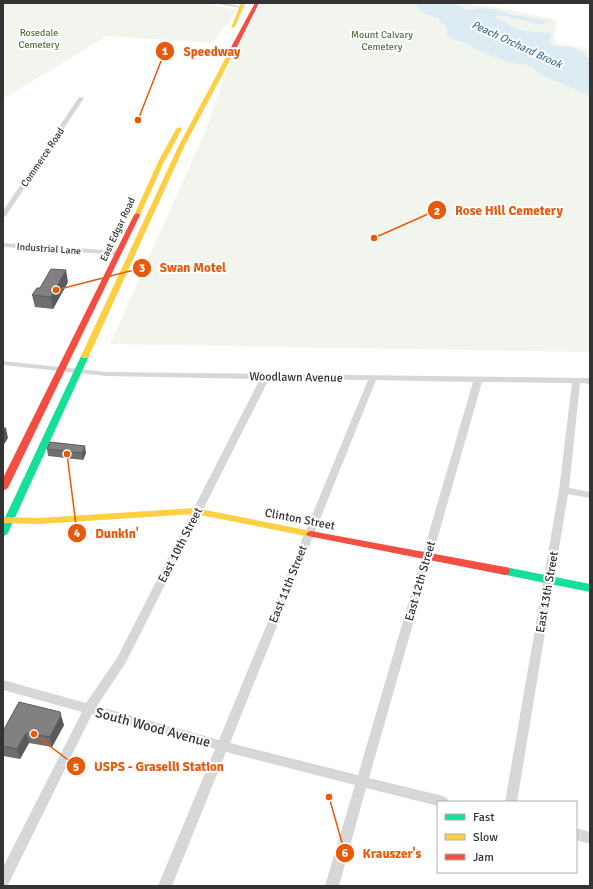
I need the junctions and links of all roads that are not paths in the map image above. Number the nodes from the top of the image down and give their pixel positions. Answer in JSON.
{"nodes":[{"id":1,"x":214,"y":3,"type":"edge"},
{"id":2,"x":257,"y":3,"type":"edge"},
{"id":3,"x":245,"y":4,"type":"edge"},
{"id":4,"x":229,"y":33,"type":"dead end"},
{"id":5,"x":81,"y":98,"type":"dead end"},
{"id":6,"x":183,"y":122,"type":"dead end"},
{"id":7,"x":3,"y":216,"type":"edge"},
{"id":8,"x":3,"y":245,"type":"edge"},
{"id":9,"x":119,"y":253,"type":"junction"},
{"id":10,"x":3,"y":363,"type":"edge"},
{"id":11,"x":61,"y":369,"type":"junction"},
{"id":12,"x":79,"y":371,"type":"junction"},
{"id":13,"x":266,"y":376,"type":"junction"},
{"id":14,"x":373,"y":378,"type":"junction"},
{"id":15,"x":478,"y":380,"type":"junction"},
{"id":16,"x":576,"y":380,"type":"junction"},
{"id":17,"x":590,"y":381,"type":"edge"},
{"id":18,"x":3,"y":488,"type":"edge"},
{"id":19,"x":564,"y":490,"type":"junction"},
{"id":20,"x":590,"y":495,"type":"edge"},
{"id":21,"x":197,"y":511,"type":"junction"},
{"id":22,"x":6,"y":520,"type":"edge"},
{"id":23,"x":3,"y":533,"type":"edge"},
{"id":24,"x":310,"y":533,"type":"junction"},
{"id":25,"x":428,"y":556,"type":"junction"},
{"id":26,"x":548,"y":581,"type":"junction"},
{"id":27,"x":590,"y":588,"type":"edge"},
{"id":28,"x":3,"y":685,"type":"edge"},
{"id":29,"x":89,"y":709,"type":"junction"},
{"id":30,"x":222,"y":746,"type":"junction"},
{"id":31,"x":363,"y":782,"type":"junction"},
{"id":32,"x":439,"y":801,"type":"edge"},
{"id":33,"x":511,"y":801,"type":"edge"},
{"id":34,"x":577,"y":834,"type":"edge"},
{"id":35,"x":590,"y":838,"type":"edge"},
{"id":36,"x":3,"y":881,"type":"edge"},
{"id":37,"x":165,"y":886,"type":"edge"},
{"id":38,"x":332,"y":886,"type":"edge"}],
"edges":[{"from":1,"to":3,"type":"street"},
{"from":2,"to":12,"type":"main road"},
{"from":3,"to":4,"type":"main road"},
{"from":5,"to":7,"type":"street","name":"Commerce Road"},
{"from":6,"to":9,"type":"main road","name":"East Edgar Road"},
{"from":8,"to":9,"type":"street","name":"Industrial Lane"},
{"from":9,"to":11,"type":"main road","name":"East Edgar Road"},
{"from":10,"to":11,"type":"street","name":"Woodlawn Avenue"},
{"from":11,"to":12,"type":"street","name":"Woodlawn Avenue"},
{"from":11,"to":18,"type":"main road","name":"East Edgar Road"},
{"from":12,"to":13,"type":"street","name":"Woodlawn Avenue"},
{"from":12,"to":22,"type":"main road"},
{"from":13,"to":14,"type":"street","name":"Woodlawn Avenue"},
{"from":13,"to":21,"type":"street","name":"East 10th Street"},
{"from":14,"to":15,"type":"street","name":"Woodlawn Avenue"},
{"from":14,"to":24,"type":"street","name":"East 11th Street"},
{"from":15,"to":16,"type":"street","name":"Woodlawn Avenue"},
{"from":15,"to":25,"type":"street","name":"East 12th Street"},
{"from":16,"to":17,"type":"street","name":"Woodlawn Avenue"},
{"from":16,"to":19,"type":"street","name":"East 13th Street"},
{"from":19,"to":20,"type":"street"},
{"from":19,"to":26,"type":"street","name":"East 13th Street"},
{"from":21,"to":22,"type":"main road","name":"Clinton Street"},
{"from":21,"to":24,"type":"main road","name":"Clinton Street"},
{"from":21,"to":29,"type":"street","name":"East 10th Street"},
{"from":22,"to":23,"type":"main road"},
{"from":24,"to":25,"type":"main road","name":"Clinton Street"},
{"from":24,"to":30,"type":"street","name":"East 11th Street"},
{"from":25,"to":26,"type":"main road","name":"Clinton Street"},
{"from":25,"to":31,"type":"street","name":"East 12th Street"},
{"from":26,"to":27,"type":"main road","name":"Clinton Street"},
{"from":26,"to":33,"type":"street","name":"East 13th Street"},
{"from":28,"to":29,"type":"street","name":"South Wood Avenue"},
{"from":29,"to":30,"type":"street","name":"South Wood Avenue"},
{"from":29,"to":36,"type":"street","name":"East 10th Street"},
{"from":30,"to":31,"type":"street","name":"South Wood Avenue"},
{"from":30,"to":37,"type":"street","name":"East 11th Street"},
{"from":31,"to":32,"type":"street","name":"South Wood Avenue"},
{"from":31,"to":38,"type":"street","name":"East 12th Street"},
{"from":34,"to":35,"type":"street"}]}
